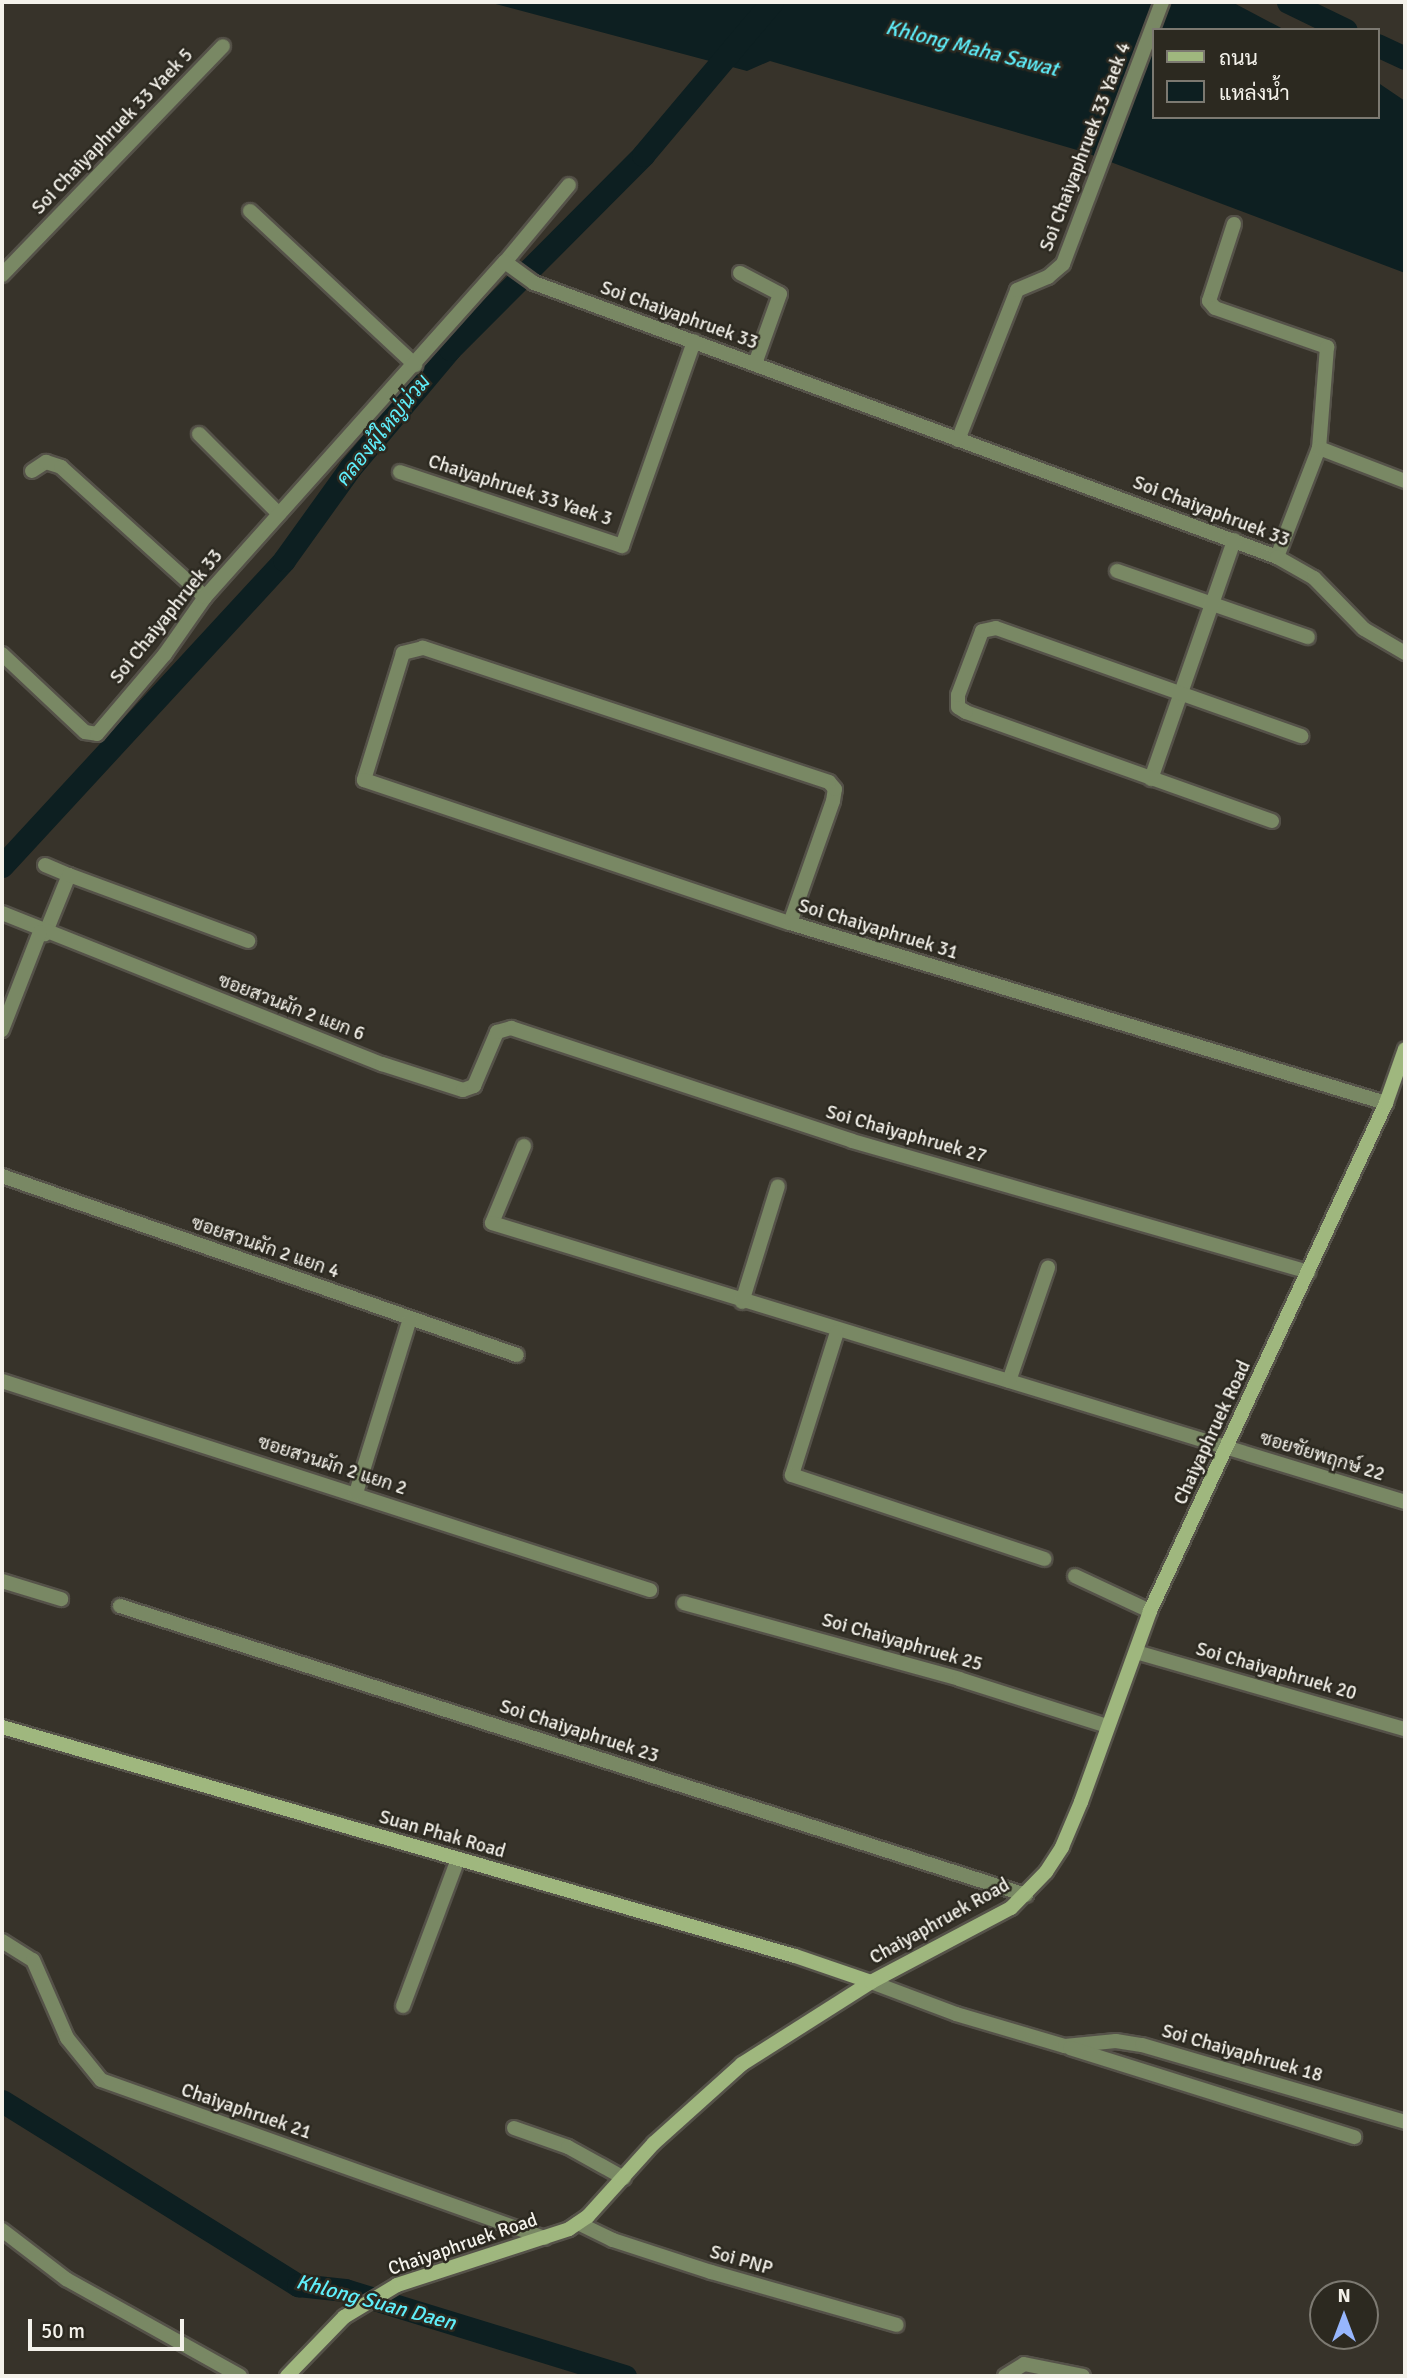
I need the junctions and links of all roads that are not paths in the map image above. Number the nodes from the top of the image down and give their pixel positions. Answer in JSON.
{"nodes":[{"id":1,"x":1162,"y":2,"type":"edge"},
{"id":2,"x":1152,"y":28,"type":"edge"},
{"id":3,"x":1152,"y":28,"type":"edge"},
{"id":4,"x":223,"y":46,"type":"dead end"},
{"id":5,"x":569,"y":185,"type":"dead end"},
{"id":6,"x":250,"y":211,"type":"dead end"},
{"id":7,"x":1234,"y":224,"type":"dead end"},
{"id":8,"x":507,"y":264,"type":"junction"},
{"id":9,"x":740,"y":273,"type":"dead end"},
{"id":10,"x":2,"y":275,"type":"edge"},
{"id":11,"x":694,"y":341,"type":"junction"},
{"id":12,"x":755,"y":364,"type":"junction"},
{"id":13,"x":415,"y":366,"type":"junction"},
{"id":14,"x":199,"y":434,"type":"dead end"},
{"id":15,"x":958,"y":440,"type":"junction"},
{"id":16,"x":1319,"y":448,"type":"junction"},
{"id":17,"x":32,"y":471,"type":"dead end"},
{"id":18,"x":400,"y":472,"type":"dead end"},
{"id":19,"x":1405,"y":481,"type":"edge"},
{"id":20,"x":279,"y":514,"type":"junction"},
{"id":21,"x":1234,"y":540,"type":"junction"},
{"id":22,"x":1277,"y":557,"type":"junction"},
{"id":23,"x":1117,"y":571,"type":"dead end"},
{"id":24,"x":205,"y":597,"type":"junction"},
{"id":25,"x":1211,"y":604,"type":"junction"},
{"id":26,"x":1308,"y":637,"type":"dead end"},
{"id":27,"x":1405,"y":653,"type":"edge"},
{"id":28,"x":2,"y":654,"type":"edge"},
{"id":29,"x":1182,"y":691,"type":"junction"},
{"id":30,"x":1301,"y":736,"type":"dead end"},
{"id":31,"x":1151,"y":779,"type":"junction"},
{"id":32,"x":1272,"y":821,"type":"dead end"},
{"id":33,"x":45,"y":865,"type":"dead end"},
{"id":34,"x":69,"y":876,"type":"junction"},
{"id":35,"x":2,"y":913,"type":"edge"},
{"id":36,"x":790,"y":923,"type":"junction"},
{"id":37,"x":42,"y":933,"type":"junction"},
{"id":38,"x":248,"y":941,"type":"dead end"},
{"id":39,"x":2,"y":1030,"type":"edge"},
{"id":40,"x":497,"y":1032,"type":"joint"},
{"id":41,"x":1405,"y":1049,"type":"edge"},
{"id":42,"x":1386,"y":1103,"type":"junction"},
{"id":43,"x":524,"y":1146,"type":"dead end"},
{"id":44,"x":2,"y":1176,"type":"edge"},
{"id":45,"x":778,"y":1186,"type":"dead end"},
{"id":46,"x":1048,"y":1268,"type":"dead end"},
{"id":47,"x":1309,"y":1272,"type":"junction"},
{"id":48,"x":742,"y":1302,"type":"junction"},
{"id":49,"x":410,"y":1319,"type":"junction"},
{"id":50,"x":837,"y":1332,"type":"junction"},
{"id":51,"x":517,"y":1355,"type":"dead end"},
{"id":52,"x":2,"y":1381,"type":"edge"},
{"id":53,"x":1009,"y":1381,"type":"junction"},
{"id":54,"x":1228,"y":1448,"type":"junction"},
{"id":55,"x":356,"y":1493,"type":"junction"},
{"id":56,"x":1405,"y":1502,"type":"edge"},
{"id":57,"x":1044,"y":1559,"type":"dead end"},
{"id":58,"x":1075,"y":1576,"type":"dead end"},
{"id":59,"x":2,"y":1581,"type":"edge"},
{"id":60,"x":650,"y":1590,"type":"dead end"},
{"id":61,"x":61,"y":1599,"type":"dead end"},
{"id":62,"x":684,"y":1602,"type":"dead end"},
{"id":63,"x":120,"y":1606,"type":"dead end"},
{"id":64,"x":1150,"y":1611,"type":"junction"},
{"id":65,"x":1136,"y":1652,"type":"junction"},
{"id":66,"x":1107,"y":1726,"type":"junction"},
{"id":67,"x":2,"y":1727,"type":"edge"},
{"id":68,"x":1405,"y":1729,"type":"edge"},
{"id":69,"x":458,"y":1859,"type":"junction"},
{"id":70,"x":1026,"y":1895,"type":"junction"},
{"id":71,"x":2,"y":1941,"type":"edge"},
{"id":72,"x":871,"y":1982,"type":"junction"},
{"id":73,"x":403,"y":2006,"type":"dead end"},
{"id":74,"x":1065,"y":2046,"type":"junction"},
{"id":75,"x":1405,"y":2122,"type":"edge"},
{"id":76,"x":514,"y":2128,"type":"dead end"},
{"id":77,"x":1354,"y":2137,"type":"dead end"},
{"id":78,"x":624,"y":2178,"type":"junction"},
{"id":79,"x":578,"y":2223,"type":"junction"},
{"id":80,"x":2,"y":2230,"type":"edge"},
{"id":81,"x":545,"y":2238,"type":"junction"},
{"id":82,"x":897,"y":2325,"type":"dead end"},
{"id":83,"x":240,"y":2376,"type":"edge"},
{"id":84,"x":287,"y":2376,"type":"edge"},
{"id":85,"x":1005,"y":2376,"type":"edge"},
{"id":86,"x":1083,"y":2376,"type":"edge"}],
"edges":[{"from":1,"to":2,"type":"street","name":"Soi Chaiyaphruek 33 Yaek 4"},
{"from":3,"to":15,"type":"street","name":"Soi Chaiyaphruek 33 Yaek 4"},
{"from":4,"to":10,"type":"street","name":"Soi Chaiyaphruek 33 Yaek 5"},
{"from":5,"to":8,"type":"street"},
{"from":6,"to":13,"type":"street"},
{"from":7,"to":16,"type":"street"},
{"from":8,"to":11,"type":"street","name":"Soi Chaiyaphruek 33"},
{"from":8,"to":13,"type":"street","name":"Soi Chaiyaphruek 33"},
{"from":9,"to":12,"type":"street"},
{"from":11,"to":12,"type":"street","name":"Soi Chaiyaphruek 33"},
{"from":11,"to":18,"type":"street","name":"Chaiyaphruek 33 Yaek 3"},
{"from":12,"to":15,"type":"street","name":"Soi Chaiyaphruek 33"},
{"from":13,"to":20,"type":"street","name":"Soi Chaiyaphruek 33"},
{"from":14,"to":20,"type":"street"},
{"from":15,"to":21,"type":"street","name":"Soi Chaiyaphruek 33"},
{"from":16,"to":19,"type":"street"},
{"from":16,"to":22,"type":"street"},
{"from":17,"to":24,"type":"street"},
{"from":20,"to":24,"type":"street","name":"Soi Chaiyaphruek 33"},
{"from":21,"to":22,"type":"street","name":"Soi Chaiyaphruek 33"},
{"from":21,"to":25,"type":"street"},
{"from":22,"to":27,"type":"street","name":"Soi Chaiyaphruek 33"},
{"from":23,"to":25,"type":"street"},
{"from":24,"to":28,"type":"street","name":"Soi Chaiyaphruek 33"},
{"from":25,"to":26,"type":"street"},
{"from":25,"to":29,"type":"street"},
{"from":29,"to":30,"type":"street"},
{"from":29,"to":31,"type":"street"},
{"from":29,"to":31,"type":"street"},
{"from":31,"to":32,"type":"street"},
{"from":33,"to":34,"type":"street"},
{"from":34,"to":37,"type":"street"},
{"from":34,"to":38,"type":"street"},
{"from":35,"to":37,"type":"street","name":"ซอยสวนผัก 2 แยก 6"},
{"from":36,"to":36,"type":"street","name":"Soi Chaiyaphruek 31"},
{"from":36,"to":42,"type":"street","name":"Soi Chaiyaphruek 31"},
{"from":37,"to":39,"type":"street"},
{"from":37,"to":40,"type":"street","name":"ซอยสวนผัก 2 แยก 6"},
{"from":40,"to":47,"type":"street","name":"Soi Chaiyaphruek 27"},
{"from":41,"to":42,"type":"street","name":"Chaiyaphruek Road"},
{"from":42,"to":47,"type":"street","name":"Chaiyaphruek Road"},
{"from":43,"to":48,"type":"street"},
{"from":44,"to":49,"type":"street","name":"ซอยสวนผัก 2 แยก 4"},
{"from":45,"to":48,"type":"street"},
{"from":46,"to":53,"type":"street"},
{"from":47,"to":54,"type":"street","name":"Chaiyaphruek Road"},
{"from":48,"to":50,"type":"street"},
{"from":49,"to":51,"type":"street","name":"ซอยสวนผัก 2 แยก 4"},
{"from":49,"to":55,"type":"street"},
{"from":50,"to":53,"type":"street"},
{"from":50,"to":57,"type":"street"},
{"from":52,"to":55,"type":"street","name":"ซอยสวนผัก 2 แยก 2"},
{"from":53,"to":54,"type":"street"},
{"from":54,"to":56,"type":"street","name":"ซอยชัยพฤกษ์ 22"},
{"from":54,"to":64,"type":"street","name":"Chaiyaphruek Road"},
{"from":55,"to":60,"type":"street","name":"ซอยสวนผัก 2 แยก 2"},
{"from":58,"to":64,"type":"street"},
{"from":59,"to":61,"type":"street"},
{"from":62,"to":66,"type":"street","name":"Soi Chaiyaphruek 25"},
{"from":63,"to":70,"type":"street","name":"Soi Chaiyaphruek 23"},
{"from":64,"to":65,"type":"street","name":"Chaiyaphruek Road"},
{"from":65,"to":66,"type":"street","name":"Chaiyaphruek Road"},
{"from":65,"to":68,"type":"street","name":"Soi Chaiyaphruek 20"},
{"from":66,"to":70,"type":"street","name":"Chaiyaphruek Road"},
{"from":67,"to":69,"type":"street","name":"Suan Phak Road"},
{"from":69,"to":72,"type":"street","name":"Suan Phak Road"},
{"from":69,"to":73,"type":"street"},
{"from":70,"to":72,"type":"street","name":"Chaiyaphruek Road"},
{"from":71,"to":81,"type":"street","name":"Chaiyaphruek 21"},
{"from":72,"to":74,"type":"street","name":"Soi Chaiyaphruek 18"},
{"from":72,"to":78,"type":"street","name":"Chaiyaphruek Road"},
{"from":74,"to":75,"type":"street","name":"Soi Chaiyaphruek 18"},
{"from":74,"to":77,"type":"street","name":"Soi Chaiyaphruek 18"},
{"from":76,"to":78,"type":"street"},
{"from":78,"to":79,"type":"street","name":"Chaiyaphruek Road"},
{"from":79,"to":81,"type":"street","name":"Chaiyaphruek Road"},
{"from":79,"to":82,"type":"street","name":"Soi PNP"},
{"from":80,"to":83,"type":"street"},
{"from":81,"to":84,"type":"street","name":"Chaiyaphruek Road"},
{"from":85,"to":86,"type":"street"}]}
